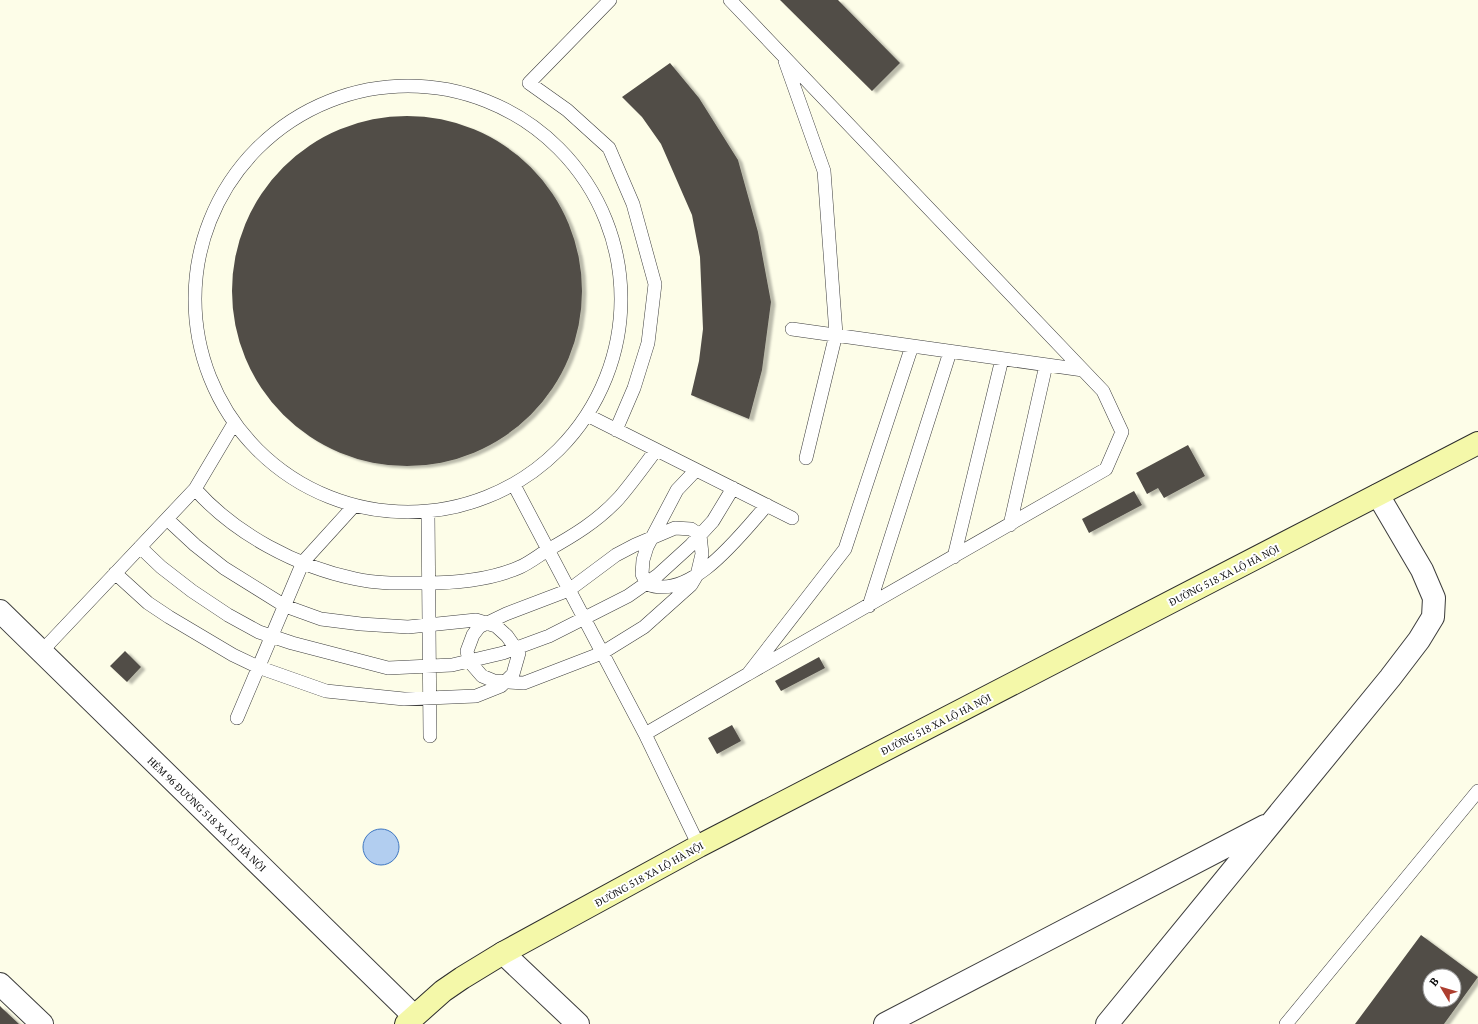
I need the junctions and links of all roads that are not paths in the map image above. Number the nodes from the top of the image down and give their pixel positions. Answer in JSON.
{"nodes":[{"id":1,"x":610,"y":0,"type":"edge"},
{"id":2,"x":730,"y":0,"type":"edge"},
{"id":3,"x":783,"y":56,"type":"junction"},
{"id":4,"x":792,"y":329,"type":"dead end"},
{"id":5,"x":836,"y":334,"type":"junction"},
{"id":6,"x":912,"y":346,"type":"junction"},
{"id":7,"x":950,"y":352,"type":"junction"},
{"id":8,"x":1002,"y":359,"type":"junction"},
{"id":9,"x":1046,"y":365,"type":"junction"},
{"id":10,"x":1083,"y":370,"type":"junction"},
{"id":11,"x":587,"y":415,"type":"junction"},
{"id":12,"x":233,"y":425,"type":"junction"},
{"id":13,"x":616,"y":430,"type":"junction"},
{"id":14,"x":1478,"y":443,"type":"edge"},
{"id":15,"x":656,"y":450,"type":"junction"},
{"id":16,"x":806,"y":458,"type":"dead end"},
{"id":17,"x":696,"y":470,"type":"junction"},
{"id":18,"x":514,"y":485,"type":"junction"},
{"id":19,"x":732,"y":488,"type":"junction"},
{"id":20,"x":195,"y":489,"type":"junction"},
{"id":21,"x":1378,"y":495,"type":"junction"},
{"id":22,"x":767,"y":505,"type":"junction"},
{"id":23,"x":353,"y":507,"type":"junction"},
{"id":24,"x":428,"y":513,"type":"junction"},
{"id":25,"x":792,"y":518,"type":"dead end"},
{"id":26,"x":167,"y":519,"type":"junction"},
{"id":27,"x":1010,"y":525,"type":"junction"},
{"id":28,"x":700,"y":535,"type":"junction"},
{"id":29,"x":653,"y":537,"type":"junction"},
{"id":30,"x":140,"y":547,"type":"junction"},
{"id":31,"x":548,"y":551,"type":"junction"},
{"id":32,"x":954,"y":557,"type":"junction"},
{"id":33,"x":304,"y":562,"type":"junction"},
{"id":34,"x":115,"y":573,"type":"junction"},
{"id":35,"x":696,"y":575,"type":"junction"},
{"id":36,"x":428,"y":583,"type":"junction"},
{"id":37,"x":647,"y":584,"type":"junction"},
{"id":38,"x":569,"y":590,"type":"junction"},
{"id":39,"x":284,"y":606,"type":"junction"},
{"id":40,"x":868,"y":606,"type":"junction"},
{"id":41,"x":0,"y":611,"type":"edge"},
{"id":42,"x":583,"y":618,"type":"junction"},
{"id":43,"x":486,"y":624,"type":"junction"},
{"id":44,"x":429,"y":625,"type":"junction"},
{"id":45,"x":272,"y":636,"type":"junction"},
{"id":46,"x":515,"y":648,"type":"junction"},
{"id":47,"x":41,"y":652,"type":"junction"},
{"id":48,"x":602,"y":653,"type":"junction"},
{"id":49,"x":470,"y":662,"type":"junction"},
{"id":50,"x":429,"y":666,"type":"junction"},
{"id":51,"x":258,"y":668,"type":"junction"},
{"id":52,"x":748,"y":674,"type":"junction"},
{"id":53,"x":505,"y":682,"type":"junction"},
{"id":54,"x":430,"y":697,"type":"junction"},
{"id":55,"x":237,"y":718,"type":"dead end"},
{"id":56,"x":645,"y":734,"type":"junction"},
{"id":57,"x":430,"y":736,"type":"dead end"},
{"id":58,"x":1478,"y":792,"type":"edge"},
{"id":59,"x":1274,"y":821,"type":"junction"},
{"id":60,"x":699,"y":846,"type":"junction"},
{"id":61,"x":503,"y":953,"type":"junction"},
{"id":62,"x":0,"y":984,"type":"edge"},
{"id":63,"x":410,"y":1020,"type":"edge"},
{"id":64,"x":42,"y":1024,"type":"edge"},
{"id":65,"x":578,"y":1024,"type":"edge"},
{"id":66,"x":885,"y":1024,"type":"edge"},
{"id":67,"x":1107,"y":1024,"type":"edge"},
{"id":68,"x":1286,"y":1024,"type":"edge"}],
"edges":[{"from":1,"to":13,"type":"lane"},
{"from":2,"to":3,"type":"lane"},
{"from":3,"to":5,"type":"lane"},
{"from":3,"to":10,"type":"lane"},
{"from":4,"to":5,"type":"lane"},
{"from":5,"to":6,"type":"lane"},
{"from":5,"to":16,"type":"lane"},
{"from":6,"to":7,"type":"lane"},
{"from":6,"to":52,"type":"lane"},
{"from":7,"to":8,"type":"lane"},
{"from":7,"to":40,"type":"lane"},
{"from":8,"to":9,"type":"lane"},
{"from":8,"to":32,"type":"lane"},
{"from":9,"to":10,"type":"lane"},
{"from":9,"to":27,"type":"lane"},
{"from":10,"to":27,"type":"lane"},
{"from":11,"to":12,"type":"lane"},
{"from":11,"to":13,"type":"lane"},
{"from":11,"to":18,"type":"lane"},
{"from":12,"to":20,"type":"lane"},
{"from":12,"to":23,"type":"lane"},
{"from":13,"to":15,"type":"lane"},
{"from":14,"to":21,"type":"street","name":"ĐƯỜNG 518 XA LỘ HÀ NỘI"},
{"from":15,"to":17,"type":"lane"},
{"from":15,"to":31,"type":"lane"},
{"from":17,"to":19,"type":"lane"},
{"from":17,"to":29,"type":"lane"},
{"from":18,"to":24,"type":"lane"},
{"from":18,"to":31,"type":"lane"},
{"from":19,"to":22,"type":"lane"},
{"from":19,"to":28,"type":"lane"},
{"from":20,"to":26,"type":"lane"},
{"from":20,"to":33,"type":"lane"},
{"from":21,"to":59,"type":"street"},
{"from":21,"to":60,"type":"street","name":"ĐƯỜNG 518 XA LỘ HÀ NỘI"},
{"from":22,"to":25,"type":"lane"},
{"from":22,"to":35,"type":"lane"},
{"from":23,"to":24,"type":"lane"},
{"from":23,"to":33,"type":"lane"},
{"from":24,"to":36,"type":"lane"},
{"from":26,"to":30,"type":"lane"},
{"from":26,"to":39,"type":"lane"},
{"from":27,"to":32,"type":"lane"},
{"from":28,"to":29,"type":"lane"},
{"from":28,"to":35,"type":"lane"},
{"from":28,"to":37,"type":"lane"},
{"from":29,"to":37,"type":"lane"},
{"from":29,"to":38,"type":"lane"},
{"from":30,"to":34,"type":"lane"},
{"from":30,"to":45,"type":"lane"},
{"from":31,"to":36,"type":"lane"},
{"from":31,"to":38,"type":"lane"},
{"from":32,"to":40,"type":"lane"},
{"from":33,"to":36,"type":"lane"},
{"from":33,"to":39,"type":"lane"},
{"from":34,"to":47,"type":"lane"},
{"from":34,"to":51,"type":"lane"},
{"from":35,"to":37,"type":"lane"},
{"from":35,"to":48,"type":"lane"},
{"from":36,"to":44,"type":"lane"},
{"from":37,"to":42,"type":"lane"},
{"from":38,"to":42,"type":"lane"},
{"from":38,"to":43,"type":"lane"},
{"from":39,"to":44,"type":"lane"},
{"from":39,"to":45,"type":"lane"},
{"from":40,"to":52,"type":"lane"},
{"from":41,"to":47,"type":"street","name":"HẺM 96 ĐƯỜNG 518 XA LỘ HÀ NỘI"},
{"from":42,"to":46,"type":"lane"},
{"from":42,"to":48,"type":"lane"},
{"from":43,"to":44,"type":"lane"},
{"from":43,"to":46,"type":"lane"},
{"from":43,"to":49,"type":"lane"},
{"from":44,"to":50,"type":"lane"},
{"from":45,"to":50,"type":"lane"},
{"from":45,"to":51,"type":"lane"},
{"from":46,"to":49,"type":"lane"},
{"from":46,"to":53,"type":"lane"},
{"from":47,"to":63,"type":"street","name":"HẺM 96 ĐƯỜNG 518 XA LỘ HÀ NỘI"},
{"from":48,"to":53,"type":"lane"},
{"from":48,"to":56,"type":"lane"},
{"from":49,"to":50,"type":"lane"},
{"from":49,"to":53,"type":"lane"},
{"from":50,"to":54,"type":"lane"},
{"from":51,"to":54,"type":"lane"},
{"from":51,"to":55,"type":"lane"},
{"from":52,"to":56,"type":"lane"},
{"from":53,"to":54,"type":"lane"},
{"from":54,"to":57,"type":"lane"},
{"from":56,"to":60,"type":"lane"},
{"from":58,"to":68,"type":"lane"},
{"from":59,"to":66,"type":"street"},
{"from":59,"to":67,"type":"street"},
{"from":60,"to":61,"type":"street","name":"ĐƯỜNG 518 XA LỘ HÀ NỘI"},
{"from":61,"to":63,"type":"street","name":"ĐƯỜNG 518 XA LỘ HÀ NỘI"},
{"from":61,"to":65,"type":"street"},
{"from":62,"to":64,"type":"street"}]}
